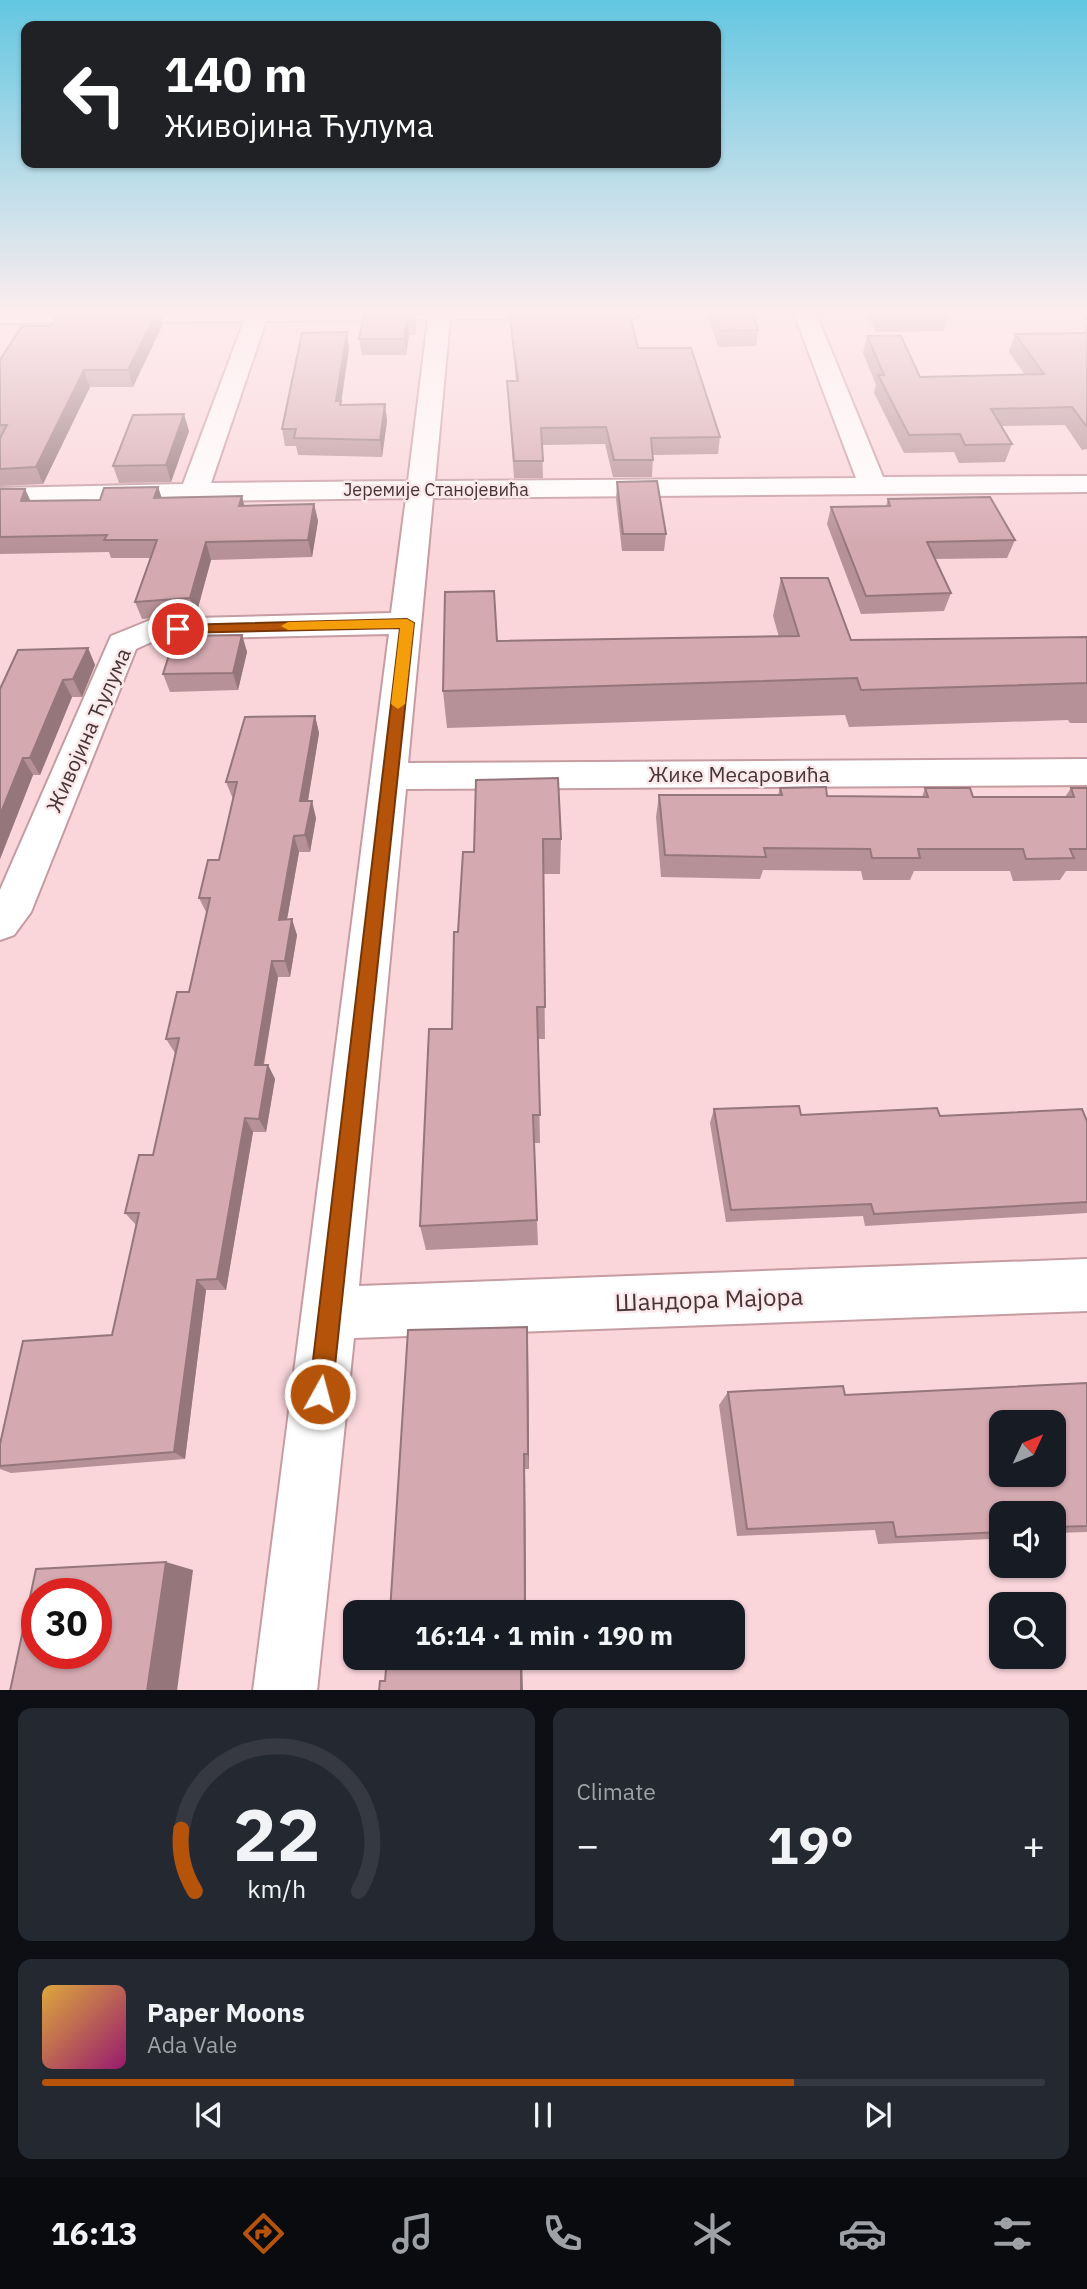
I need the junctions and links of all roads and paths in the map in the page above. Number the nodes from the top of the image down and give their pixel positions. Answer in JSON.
{"nodes":[{"id":1,"x":230,"y":390,"type":"edge"},
{"id":2,"x":431,"y":390,"type":"edge"},
{"id":3,"x":835,"y":390,"type":"edge"},
{"id":4,"x":1087,"y":484,"type":"edge"},
{"id":5,"x":873,"y":486,"type":"junction"},
{"id":6,"x":420,"y":488,"type":"junction"},
{"id":7,"x":194,"y":491,"type":"junction"},
{"id":8,"x":0,"y":496,"type":"edge"},
{"id":9,"x":407,"y":623,"type":"junction"},
{"id":10,"x":1087,"y":772,"type":"edge"},
{"id":11,"x":390,"y":776,"type":"junction"},
{"id":12,"x":0,"y":923,"type":"edge"},
{"id":13,"x":1087,"y":1285,"type":"edge"},
{"id":14,"x":330,"y":1312,"type":"junction"},
{"id":15,"x":285,"y":1690,"type":"edge"}],
"edges":[{"from":1,"to":7,"type":"street"},
{"from":2,"to":6,"type":"street"},
{"from":3,"to":5,"type":"street"},
{"from":4,"to":5,"type":"street","name":"Јеремије Станојевића"},
{"from":5,"to":6,"type":"street","name":"Јеремије Станојевића"},
{"from":6,"to":7,"type":"street","name":"Јеремије Станојевића"},
{"from":6,"to":9,"type":"street"},
{"from":7,"to":8,"type":"street","name":"Јеремије Станојевића"},
{"from":9,"to":11,"type":"street"},
{"from":9,"to":12,"type":"street","name":"Живојина Ћулума"},
{"from":10,"to":11,"type":"street","name":"Жике Месаровића"},
{"from":11,"to":14,"type":"street"},
{"from":13,"to":14,"type":"street","name":"Шандора Мајора"},
{"from":14,"to":15,"type":"street"}]}
